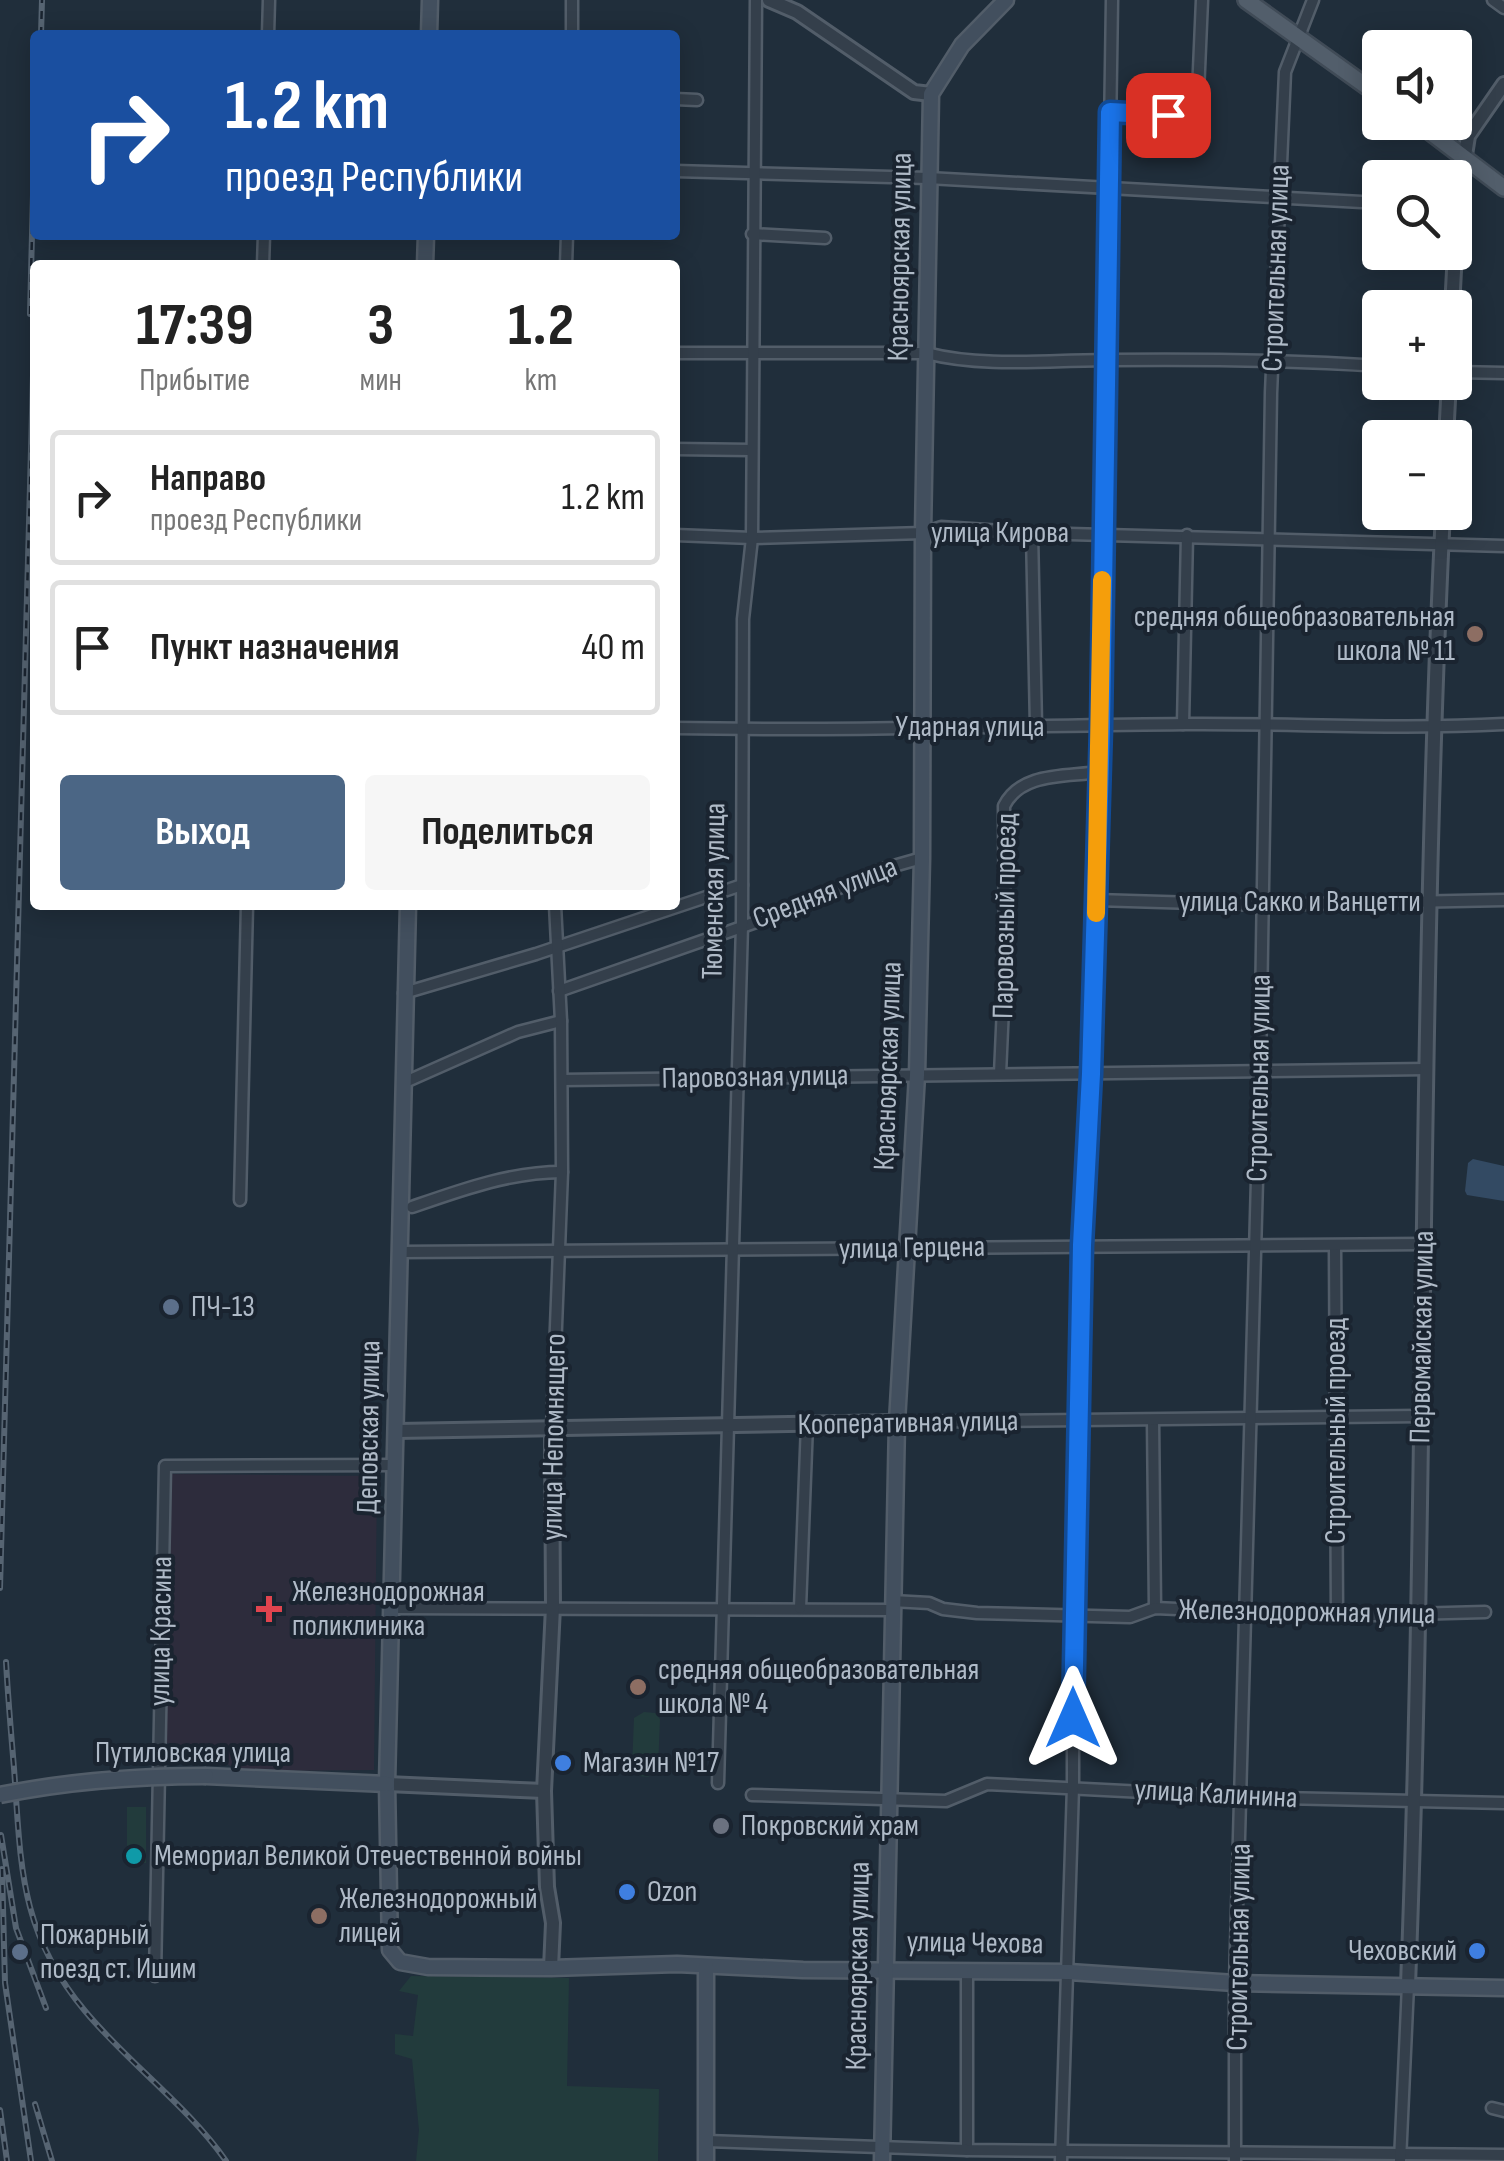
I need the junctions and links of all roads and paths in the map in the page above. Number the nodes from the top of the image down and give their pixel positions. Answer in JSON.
{"nodes":[{"id":1,"x":269,"y":0,"type":"edge"},
{"id":2,"x":430,"y":0,"type":"edge"},
{"id":3,"x":572,"y":0,"type":"edge"},
{"id":4,"x":756,"y":0,"type":"edge"},
{"id":5,"x":769,"y":0,"type":"edge"},
{"id":6,"x":1006,"y":0,"type":"edge"},
{"id":7,"x":1112,"y":0,"type":"edge"},
{"id":8,"x":1202,"y":0,"type":"edge"},
{"id":9,"x":1246,"y":0,"type":"edge"},
{"id":10,"x":1313,"y":0,"type":"edge"},
{"id":11,"x":1494,"y":0,"type":"edge"},
{"id":12,"x":1504,"y":8,"type":"edge"},
{"id":13,"x":268,"y":30,"type":"edge"},
{"id":14,"x":430,"y":30,"type":"edge"},
{"id":15,"x":572,"y":30,"type":"edge"},
{"id":16,"x":1297,"y":39,"type":"junction"},
{"id":17,"x":1362,"y":84,"type":"edge"},
{"id":18,"x":1504,"y":84,"type":"edge"},
{"id":19,"x":931,"y":94,"type":"junction"},
{"id":20,"x":680,"y":99,"type":"edge"},
{"id":21,"x":697,"y":100,"type":"dead end"},
{"id":22,"x":1110,"y":112,"type":"junction"},
{"id":23,"x":1439,"y":140,"type":"edge"},
{"id":24,"x":1465,"y":160,"type":"edge"},
{"id":25,"x":1466,"y":160,"type":"edge"},
{"id":26,"x":1472,"y":165,"type":"edge"},
{"id":27,"x":680,"y":171,"type":"edge"},
{"id":28,"x":754,"y":172,"type":"junction"},
{"id":29,"x":928,"y":178,"type":"junction"},
{"id":30,"x":1504,"y":188,"type":"edge"},
{"id":31,"x":1110,"y":189,"type":"junction"},
{"id":32,"x":1280,"y":198,"type":"junction"},
{"id":33,"x":1362,"y":202,"type":"edge"},
{"id":34,"x":752,"y":234,"type":"junction"},
{"id":35,"x":825,"y":238,"type":"dead end"},
{"id":36,"x":680,"y":353,"type":"edge"},
{"id":37,"x":926,"y":353,"type":"junction"},
{"id":38,"x":751,"y":354,"type":"junction"},
{"id":39,"x":1273,"y":359,"type":"junction"},
{"id":40,"x":1105,"y":360,"type":"junction"},
{"id":41,"x":1362,"y":365,"type":"edge"},
{"id":42,"x":1472,"y":372,"type":"edge"},
{"id":43,"x":1504,"y":373,"type":"edge"},
{"id":44,"x":680,"y":449,"type":"edge"},
{"id":45,"x":750,"y":450,"type":"junction"},
{"id":46,"x":1442,"y":530,"type":"edge"},
{"id":47,"x":1032,"y":533,"type":"junction"},
{"id":48,"x":1102,"y":533,"type":"junction"},
{"id":49,"x":923,"y":534,"type":"junction"},
{"id":50,"x":680,"y":535,"type":"edge"},
{"id":51,"x":1187,"y":535,"type":"junction"},
{"id":52,"x":752,"y":538,"type":"junction"},
{"id":53,"x":1269,"y":539,"type":"junction"},
{"id":54,"x":1441,"y":545,"type":"junction"},
{"id":55,"x":1504,"y":546,"type":"edge"},
{"id":56,"x":1183,"y":724,"type":"junction"},
{"id":57,"x":1504,"y":724,"type":"edge"},
{"id":58,"x":1263,"y":725,"type":"junction"},
{"id":59,"x":1036,"y":726,"type":"junction"},
{"id":60,"x":923,"y":727,"type":"junction"},
{"id":61,"x":1101,"y":727,"type":"junction"},
{"id":62,"x":680,"y":728,"type":"edge"},
{"id":63,"x":1436,"y":728,"type":"junction"},
{"id":64,"x":745,"y":729,"type":"junction"},
{"id":65,"x":1100,"y":772,"type":"junction"},
{"id":66,"x":922,"y":858,"type":"junction"},
{"id":67,"x":742,"y":884,"type":"junction"},
{"id":68,"x":1096,"y":900,"type":"junction"},
{"id":69,"x":1504,"y":900,"type":"edge"},
{"id":70,"x":1430,"y":902,"type":"junction"},
{"id":71,"x":680,"y":905,"type":"edge"},
{"id":72,"x":1261,"y":906,"type":"junction"},
{"id":73,"x":247,"y":910,"type":"edge"},
{"id":74,"x":408,"y":910,"type":"edge"},
{"id":75,"x":555,"y":910,"type":"edge"},
{"id":76,"x":664,"y":910,"type":"edge"},
{"id":77,"x":742,"y":925,"type":"junction"},
{"id":78,"x":556,"y":946,"type":"junction"},
{"id":79,"x":559,"y":991,"type":"junction"},
{"id":80,"x":404,"y":993,"type":"junction"},
{"id":81,"x":561,"y":1021,"type":"junction"},
{"id":82,"x":1427,"y":1069,"type":"junction"},
{"id":83,"x":1260,"y":1070,"type":"junction"},
{"id":84,"x":1000,"y":1074,"type":"junction"},
{"id":85,"x":1091,"y":1074,"type":"junction"},
{"id":86,"x":917,"y":1075,"type":"junction"},
{"id":87,"x":737,"y":1077,"type":"junction"},
{"id":88,"x":562,"y":1080,"type":"junction"},
{"id":89,"x":403,"y":1083,"type":"junction"},
{"id":90,"x":562,"y":1172,"type":"junction"},
{"id":91,"x":240,"y":1200,"type":"dead end"},
{"id":92,"x":412,"y":1207,"type":"dead end"},
{"id":93,"x":1424,"y":1244,"type":"junction"},
{"id":94,"x":1082,"y":1245,"type":"junction"},
{"id":95,"x":1335,"y":1246,"type":"junction"},
{"id":96,"x":1255,"y":1247,"type":"junction"},
{"id":97,"x":907,"y":1249,"type":"junction"},
{"id":98,"x":558,"y":1251,"type":"junction"},
{"id":99,"x":400,"y":1252,"type":"junction"},
{"id":100,"x":734,"y":1252,"type":"junction"},
{"id":101,"x":1420,"y":1416,"type":"junction"},
{"id":102,"x":1249,"y":1417,"type":"junction"},
{"id":103,"x":1334,"y":1417,"type":"junction"},
{"id":104,"x":1078,"y":1420,"type":"junction"},
{"id":105,"x":1152,"y":1420,"type":"junction"},
{"id":106,"x":897,"y":1422,"type":"junction"},
{"id":107,"x":807,"y":1424,"type":"junction"},
{"id":108,"x":730,"y":1427,"type":"junction"},
{"id":109,"x":552,"y":1430,"type":"junction"},
{"id":110,"x":397,"y":1431,"type":"junction"},
{"id":111,"x":396,"y":1465,"type":"junction"},
{"id":112,"x":892,"y":1606,"type":"junction"},
{"id":113,"x":553,"y":1607,"type":"junction"},
{"id":114,"x":391,"y":1608,"type":"junction"},
{"id":115,"x":724,"y":1608,"type":"junction"},
{"id":116,"x":800,"y":1608,"type":"junction"},
{"id":117,"x":1155,"y":1608,"type":"junction"},
{"id":118,"x":1486,"y":1612,"type":"dead end"},
{"id":119,"x":1246,"y":1614,"type":"junction"},
{"id":120,"x":1073,"y":1616,"type":"junction"},
{"id":121,"x":1338,"y":1616,"type":"junction"},
{"id":122,"x":1420,"y":1616,"type":"junction"},
{"id":123,"x":718,"y":1783,"type":"dead end"},
{"id":124,"x":388,"y":1784,"type":"junction"},
{"id":125,"x":1074,"y":1787,"type":"junction"},
{"id":126,"x":544,"y":1791,"type":"junction"},
{"id":127,"x":0,"y":1794,"type":"edge"},
{"id":128,"x":752,"y":1795,"type":"dead end"},
{"id":129,"x":888,"y":1797,"type":"junction"},
{"id":130,"x":1242,"y":1798,"type":"junction"},
{"id":131,"x":1415,"y":1802,"type":"junction"},
{"id":132,"x":1504,"y":1803,"type":"edge"},
{"id":133,"x":390,"y":1950,"type":"joint"},
{"id":134,"x":706,"y":1966,"type":"junction"},
{"id":135,"x":551,"y":1968,"type":"junction"},
{"id":136,"x":887,"y":1969,"type":"junction"},
{"id":137,"x":967,"y":1971,"type":"junction"},
{"id":138,"x":1068,"y":1972,"type":"junction"},
{"id":139,"x":155,"y":1976,"type":"dead end"},
{"id":140,"x":1236,"y":1983,"type":"junction"},
{"id":141,"x":1408,"y":1984,"type":"junction"},
{"id":142,"x":1504,"y":1988,"type":"edge"},
{"id":143,"x":707,"y":2141,"type":"junction"},
{"id":144,"x":967,"y":2150,"type":"junction"},
{"id":145,"x":882,"y":2154,"type":"edge"},
{"id":146,"x":1062,"y":2155,"type":"edge"},
{"id":147,"x":1504,"y":2155,"type":"edge"},
{"id":148,"x":1236,"y":2156,"type":"edge"},
{"id":149,"x":1400,"y":2156,"type":"edge"},
{"id":150,"x":706,"y":2161,"type":"edge"}],
"edges":[{"from":1,"to":13,"type":"street"},
{"from":2,"to":14,"type":"main road"},
{"from":3,"to":15,"type":"street"},
{"from":4,"to":28,"type":"street","name":"Тюменская улица"},
{"from":5,"to":19,"type":"street"},
{"from":6,"to":19,"type":"main road"},
{"from":7,"to":22,"type":"street"},
{"from":8,"to":22,"type":"street"},
{"from":9,"to":16,"type":"main road"},
{"from":10,"to":16,"type":"street","name":"Строительная улица"},
{"from":11,"to":12,"type":"street"},
{"from":16,"to":17,"type":"main road"},
{"from":16,"to":32,"type":"street","name":"Строительная улица"},
{"from":18,"to":25,"type":"street"},
{"from":19,"to":29,"type":"main road","name":"Красноярская улица"},
{"from":20,"to":21,"type":"street"},
{"from":22,"to":31,"type":"street"},
{"from":23,"to":24,"type":"main road"},
{"from":26,"to":30,"type":"main road"},
{"from":27,"to":28,"type":"street"},
{"from":28,"to":29,"type":"street"},
{"from":28,"to":34,"type":"street","name":"Тюменская улица"},
{"from":29,"to":31,"type":"street"},
{"from":29,"to":37,"type":"main road","name":"Красноярская улица"},
{"from":31,"to":32,"type":"street"},
{"from":31,"to":40,"type":"street"},
{"from":32,"to":33,"type":"street"},
{"from":32,"to":39,"type":"street","name":"Строительная улица"},
{"from":34,"to":35,"type":"street"},
{"from":34,"to":38,"type":"street","name":"Тюменская улица"},
{"from":36,"to":38,"type":"street"},
{"from":37,"to":38,"type":"street"},
{"from":37,"to":40,"type":"street"},
{"from":37,"to":49,"type":"main road","name":"Красноярская улица"},
{"from":38,"to":45,"type":"street","name":"Тюменская улица"},
{"from":39,"to":40,"type":"street"},
{"from":39,"to":41,"type":"street"},
{"from":39,"to":53,"type":"street","name":"Строительная улица"},
{"from":40,"to":48,"type":"street"},
{"from":42,"to":43,"type":"street"},
{"from":44,"to":45,"type":"street"},
{"from":45,"to":52,"type":"street","name":"Тюменская улица"},
{"from":46,"to":54,"type":"street","name":"Первомайская улица"},
{"from":47,"to":48,"type":"street","name":"улица Кирова"},
{"from":47,"to":49,"type":"street","name":"улица Кирова"},
{"from":47,"to":59,"type":"street"},
{"from":48,"to":51,"type":"street","name":"улица Кирова"},
{"from":48,"to":61,"type":"street"},
{"from":49,"to":52,"type":"street","name":"улица Кирова"},
{"from":49,"to":60,"type":"main road","name":"Красноярская улица"},
{"from":50,"to":52,"type":"street","name":"улица Кирова"},
{"from":51,"to":53,"type":"street","name":"улица Кирова"},
{"from":51,"to":56,"type":"street"},
{"from":52,"to":64,"type":"street","name":"Тюменская улица"},
{"from":53,"to":54,"type":"street","name":"улица Кирова"},
{"from":53,"to":58,"type":"street","name":"Строительная улица"},
{"from":54,"to":55,"type":"street","name":"улица Кирова"},
{"from":54,"to":63,"type":"street","name":"Первомайская улица"},
{"from":56,"to":58,"type":"street","name":"Ударная улица"},
{"from":56,"to":61,"type":"street","name":"Ударная улица"},
{"from":57,"to":63,"type":"street","name":"Ударная улица"},
{"from":58,"to":63,"type":"street","name":"Ударная улица"},
{"from":58,"to":72,"type":"street","name":"Строительная улица"},
{"from":59,"to":60,"type":"street","name":"Ударная улица"},
{"from":59,"to":61,"type":"street","name":"Ударная улица"},
{"from":60,"to":64,"type":"street","name":"Ударная улица"},
{"from":60,"to":66,"type":"main road","name":"Красноярская улица"},
{"from":61,"to":65,"type":"street"},
{"from":62,"to":64,"type":"street","name":"Ударная улица"},
{"from":63,"to":70,"type":"street","name":"Первомайская улица"},
{"from":64,"to":67,"type":"street","name":"Тюменская улица"},
{"from":65,"to":68,"type":"street"},
{"from":65,"to":84,"type":"street","name":"Паровозный проезд"},
{"from":66,"to":77,"type":"street","name":"Средняя улица"},
{"from":66,"to":86,"type":"main road","name":"Красноярская улица"},
{"from":67,"to":71,"type":"street"},
{"from":67,"to":77,"type":"street","name":"Тюменская улица"},
{"from":68,"to":72,"type":"street","name":"улица Сакко и Ванцетти"},
{"from":68,"to":85,"type":"street"},
{"from":69,"to":70,"type":"street","name":"улица Сакко и Ванцетти"},
{"from":70,"to":72,"type":"street","name":"улица Сакко и Ванцетти"},
{"from":70,"to":82,"type":"street","name":"Первомайская улица"},
{"from":72,"to":83,"type":"street","name":"Строительная улица"},
{"from":73,"to":91,"type":"street"},
{"from":74,"to":80,"type":"main road","name":"Деповская улица"},
{"from":75,"to":78,"type":"street","name":"улица Непомнящего"},
{"from":76,"to":78,"type":"street"},
{"from":77,"to":79,"type":"street","name":"Средняя улица"},
{"from":77,"to":87,"type":"street","name":"Тюменская улица"},
{"from":78,"to":79,"type":"street","name":"улица Непомнящего"},
{"from":78,"to":80,"type":"street"},
{"from":79,"to":81,"type":"street","name":"улица Непомнящего"},
{"from":80,"to":89,"type":"main road","name":"Деповская улица"},
{"from":81,"to":88,"type":"street","name":"улица Непомнящего"},
{"from":81,"to":89,"type":"street"},
{"from":82,"to":83,"type":"street","name":"Паровозная улица"},
{"from":82,"to":93,"type":"street","name":"Первомайская улица"},
{"from":83,"to":85,"type":"street","name":"Паровозная улица"},
{"from":83,"to":96,"type":"street","name":"Строительная улица"},
{"from":84,"to":85,"type":"street","name":"Паровозная улица"},
{"from":84,"to":86,"type":"street","name":"Паровозная улица"},
{"from":85,"to":94,"type":"street"},
{"from":86,"to":87,"type":"street","name":"Паровозная улица"},
{"from":86,"to":97,"type":"main road","name":"Красноярская улица"},
{"from":87,"to":88,"type":"street","name":"Паровозная улица"},
{"from":87,"to":100,"type":"street","name":"Тюменская улица"},
{"from":88,"to":90,"type":"street","name":"улица Непомнящего"},
{"from":89,"to":99,"type":"main road","name":"Деповская улица"},
{"from":90,"to":92,"type":"street"},
{"from":90,"to":98,"type":"street","name":"улица Непомнящего"},
{"from":93,"to":95,"type":"street","name":"улица Герцена"},
{"from":93,"to":101,"type":"street","name":"Первомайская улица"},
{"from":94,"to":96,"type":"street","name":"улица Герцена"},
{"from":94,"to":97,"type":"street","name":"улица Герцена"},
{"from":94,"to":104,"type":"street"},
{"from":95,"to":96,"type":"street","name":"улица Герцена"},
{"from":95,"to":103,"type":"street","name":"Строительный проезд"},
{"from":96,"to":102,"type":"street","name":"Строительная улица"},
{"from":97,"to":100,"type":"street","name":"улица Герцена"},
{"from":97,"to":106,"type":"main road","name":"Красноярская улица"},
{"from":98,"to":99,"type":"street","name":"улица Герцена"},
{"from":98,"to":100,"type":"street","name":"улица Герцена"},
{"from":98,"to":109,"type":"street","name":"улица Непомнящего"},
{"from":99,"to":110,"type":"main road","name":"Деповская улица"},
{"from":100,"to":108,"type":"street","name":"Тюменская улица"},
{"from":101,"to":103,"type":"street","name":"Кооперативная улица"},
{"from":101,"to":122,"type":"street","name":"Первомайская улица"},
{"from":102,"to":103,"type":"street","name":"Кооперативная улица"},
{"from":102,"to":105,"type":"street","name":"Кооперативная улица"},
{"from":102,"to":119,"type":"street","name":"Строительная улица"},
{"from":103,"to":121,"type":"street","name":"Строительный проезд"},
{"from":104,"to":105,"type":"street","name":"Кооперативная улица"},
{"from":104,"to":106,"type":"street","name":"Кооперативная улица"},
{"from":104,"to":120,"type":"street"},
{"from":105,"to":117,"type":"street"},
{"from":106,"to":107,"type":"street","name":"Кооперативная улица"},
{"from":106,"to":112,"type":"main road","name":"Красноярская улица"},
{"from":107,"to":108,"type":"street","name":"Кооперативная улица"},
{"from":107,"to":116,"type":"street"},
{"from":108,"to":109,"type":"street","name":"Кооперативная улица"},
{"from":108,"to":115,"type":"street","name":"Тюменская улица"},
{"from":109,"to":110,"type":"street","name":"Кооперативная улица"},
{"from":109,"to":113,"type":"street","name":"улица Непомнящего"},
{"from":110,"to":111,"type":"main road","name":"Деповская улица"},
{"from":111,"to":114,"type":"main road","name":"Деповская улица"},
{"from":111,"to":139,"type":"street","name":"улица Красина"},
{"from":112,"to":116,"type":"street","name":"Железнодорожная улица"},
{"from":112,"to":120,"type":"street","name":"Железнодорожная улица"},
{"from":112,"to":129,"type":"main road","name":"Красноярская улица"},
{"from":113,"to":114,"type":"street","name":"Железнодорожная улица"},
{"from":113,"to":115,"type":"street","name":"Железнодорожная улица"},
{"from":113,"to":126,"type":"street","name":"улица Непомнящего"},
{"from":114,"to":124,"type":"main road","name":"Деповская улица"},
{"from":115,"to":116,"type":"street","name":"Железнодорожная улица"},
{"from":115,"to":123,"type":"street","name":"Тюменская улица"},
{"from":117,"to":119,"type":"street","name":"Железнодорожная улица"},
{"from":117,"to":120,"type":"street","name":"Железнодорожная улица"},
{"from":118,"to":122,"type":"street","name":"Железнодорожная улица"},
{"from":119,"to":121,"type":"street","name":"Железнодорожная улица"},
{"from":119,"to":130,"type":"street","name":"Строительная улица"},
{"from":120,"to":125,"type":"street"},
{"from":121,"to":122,"type":"street","name":"Железнодорожная улица"},
{"from":122,"to":131,"type":"street","name":"Первомайская улица"},
{"from":124,"to":126,"type":"street"},
{"from":124,"to":127,"type":"main road","name":"Путиловская улица","bridge":true},
{"from":124,"to":133,"type":"main road","name":"Деповская улица"},
{"from":125,"to":129,"type":"street","name":"улица Калинина"},
{"from":125,"to":130,"type":"street","name":"улица Калинина"},
{"from":125,"to":138,"type":"street"},
{"from":126,"to":135,"type":"street","name":"улица Непомнящего"},
{"from":128,"to":129,"type":"street","name":"улица Калинина"},
{"from":129,"to":136,"type":"main road","name":"Красноярская улица"},
{"from":130,"to":131,"type":"street","name":"улица Калинина"},
{"from":130,"to":140,"type":"street","name":"Строительная улица"},
{"from":131,"to":132,"type":"street","name":"улица Калинина"},
{"from":131,"to":141,"type":"street","name":"Первомайская улица"},
{"from":133,"to":135,"type":"main road","name":"улица Чехова"},
{"from":134,"to":135,"type":"main road","name":"улица Чехова"},
{"from":134,"to":136,"type":"main road","name":"улица Чехова"},
{"from":134,"to":143,"type":"main road"},
{"from":136,"to":137,"type":"main road","name":"улица Чехова"},
{"from":136,"to":145,"type":"main road","name":"Красноярская улица"},
{"from":137,"to":138,"type":"main road","name":"улица Чехова"},
{"from":137,"to":144,"type":"street"},
{"from":138,"to":140,"type":"main road","name":"улица Чехова"},
{"from":138,"to":146,"type":"street"},
{"from":140,"to":141,"type":"main road","name":"улица Чехова"},
{"from":140,"to":148,"type":"street","name":"Строительная улица"},
{"from":141,"to":142,"type":"main road","name":"улица Чехова"},
{"from":141,"to":149,"type":"street","name":"Первомайская улица"},
{"from":143,"to":145,"type":"street"},
{"from":143,"to":150,"type":"main road"},
{"from":144,"to":145,"type":"street"},
{"from":144,"to":146,"type":"street"},
{"from":146,"to":148,"type":"street"},
{"from":147,"to":149,"type":"street"},
{"from":148,"to":149,"type":"street"}]}
